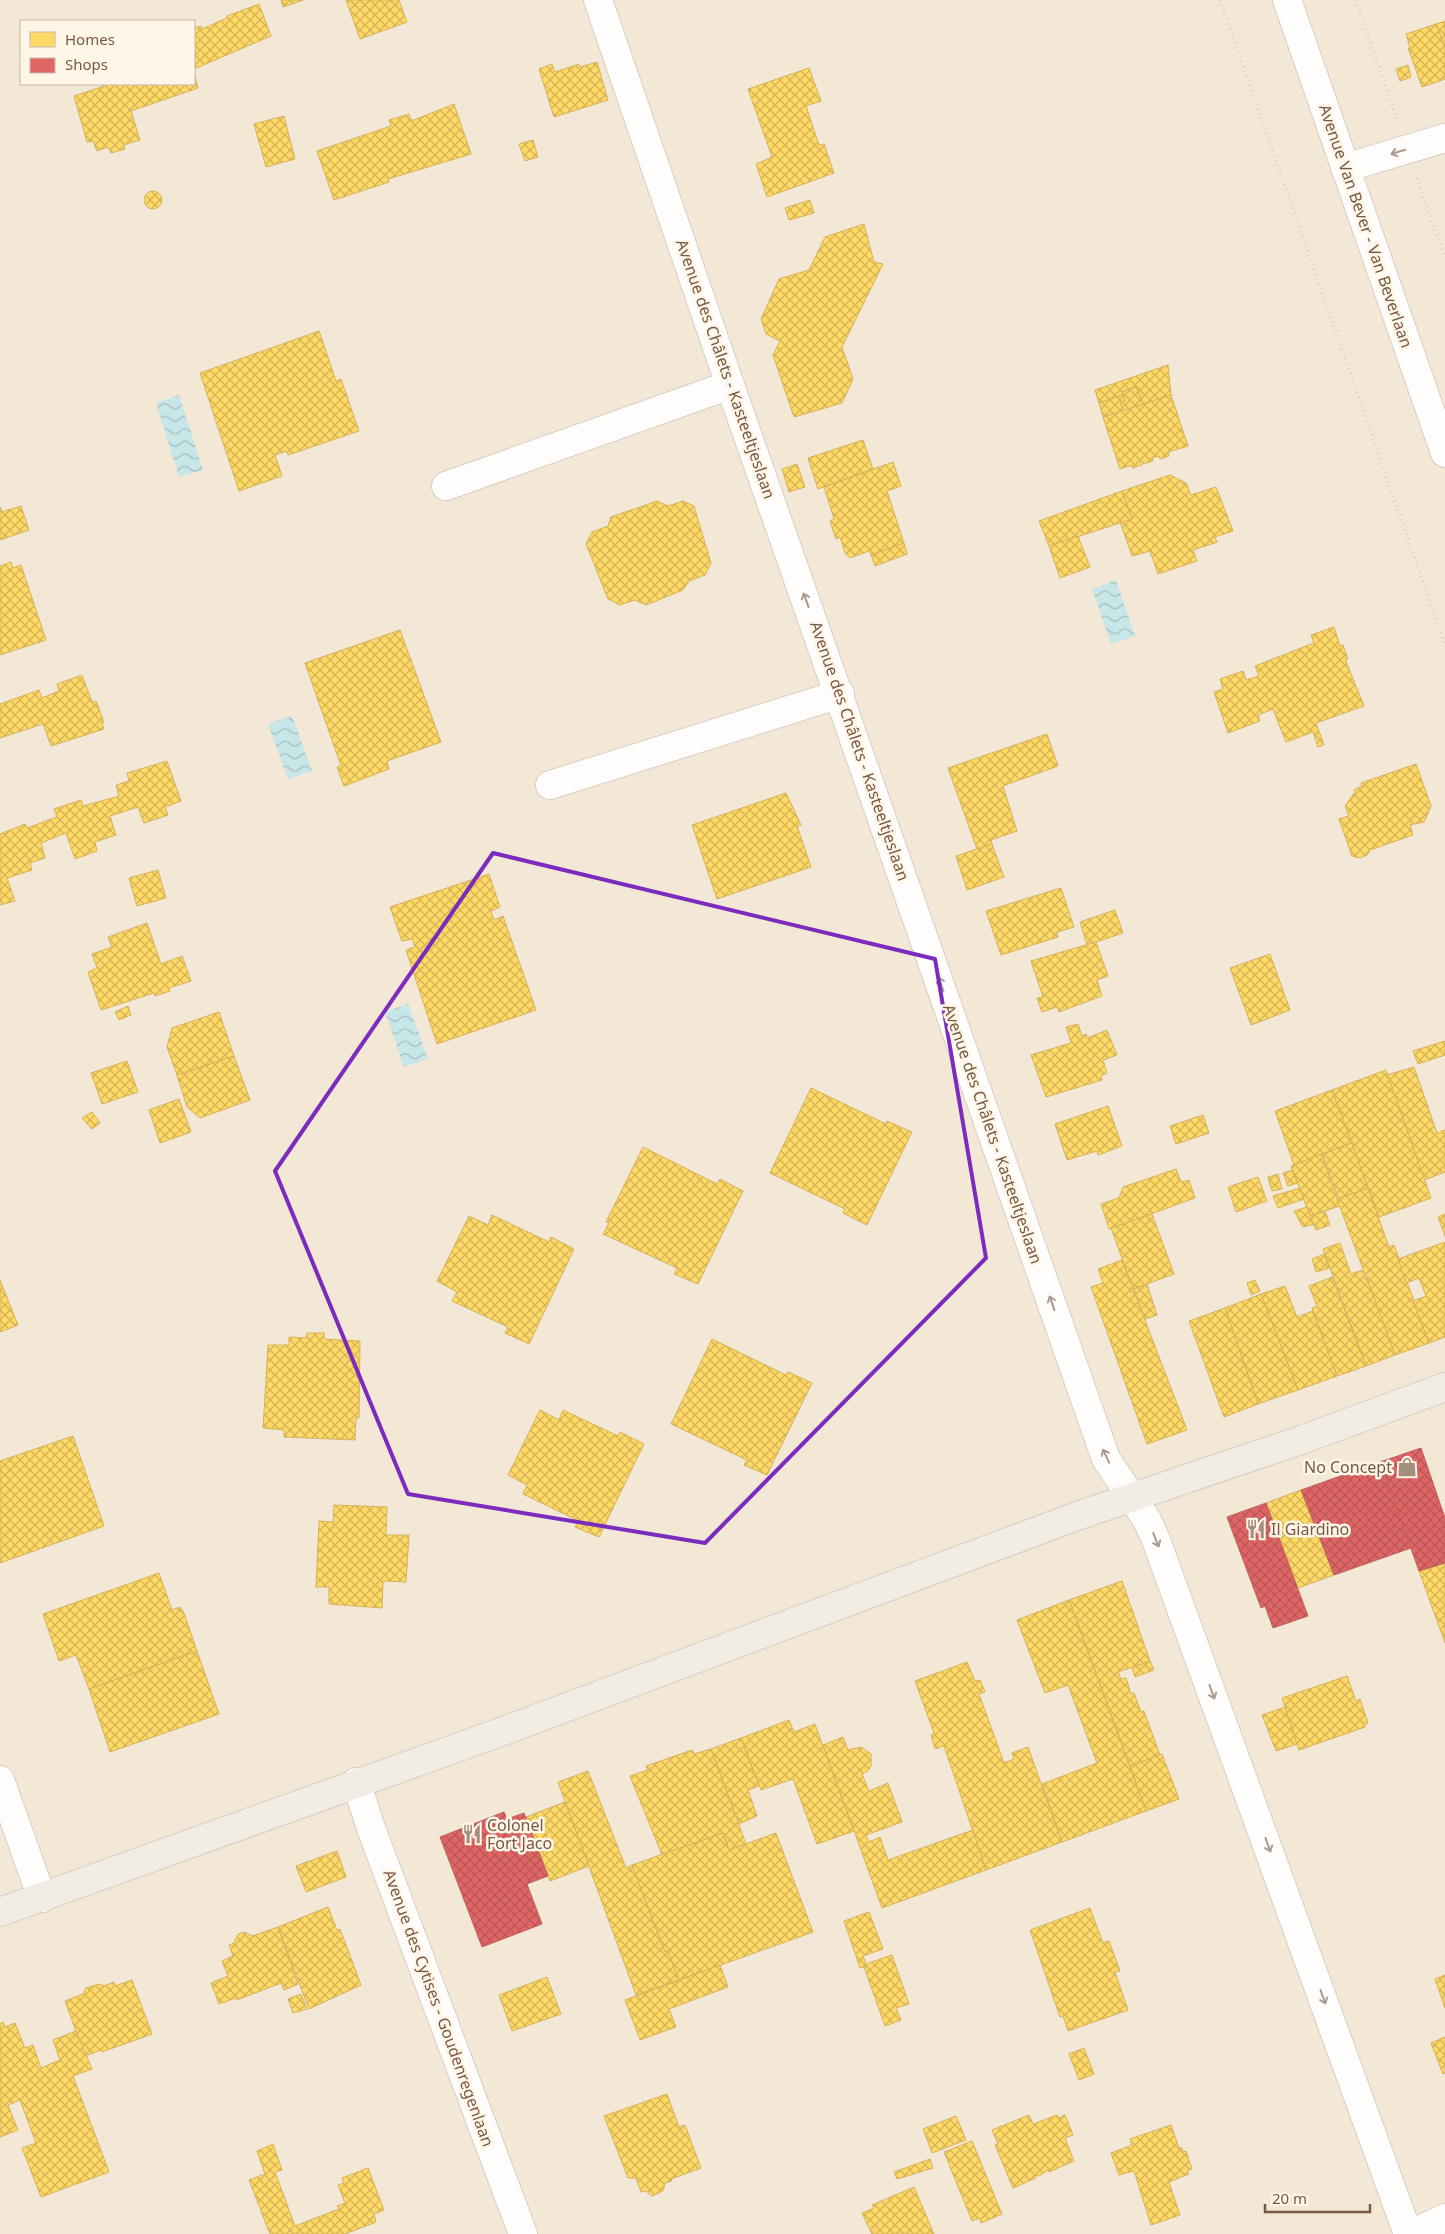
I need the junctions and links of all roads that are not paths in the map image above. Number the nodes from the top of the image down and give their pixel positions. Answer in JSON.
{"nodes":[{"id":1,"x":598,"y":0,"type":"edge"},
{"id":2,"x":1287,"y":0,"type":"edge"},
{"id":3,"x":1445,"y":138,"type":"edge"},
{"id":4,"x":1345,"y":168,"type":"junction"},
{"id":5,"x":730,"y":385,"type":"junction"},
{"id":6,"x":1445,"y":453,"type":"edge"},
{"id":7,"x":446,"y":486,"type":"dead end"},
{"id":8,"x":840,"y":694,"type":"junction"},
{"id":9,"x":550,"y":785,"type":"dead end"},
{"id":10,"x":1445,"y":1387,"type":"edge"},
{"id":11,"x":1132,"y":1497,"type":"junction"},
{"id":12,"x":0,"y":1780,"type":"edge"},
{"id":13,"x":356,"y":1782,"type":"junction"},
{"id":14,"x":42,"y":1898,"type":"junction"},
{"id":15,"x":0,"y":1912,"type":"edge"},
{"id":16,"x":1445,"y":2218,"type":"edge"},
{"id":17,"x":523,"y":2234,"type":"edge"},
{"id":18,"x":1410,"y":2234,"type":"edge"}],
"edges":[{"from":1,"to":5,"type":"street","name":"Avenue des Châlets - Kasteeltjeslaan"},
{"from":2,"to":4,"type":"street","name":"Avenue Van Bever - Van Beverlaan"},
{"from":3,"to":4,"type":"street","one_way":true},
{"from":4,"to":6,"type":"street","name":"Avenue Van Bever - Van Beverlaan"},
{"from":5,"to":7,"type":"street"},
{"from":8,"to":5,"type":"street","name":"Avenue des Châlets - Kasteeltjeslaan","one_way":true},
{"from":8,"to":9,"type":"street"},
{"from":11,"to":8,"type":"street","name":"Avenue des Châlets - Kasteeltjeslaan","one_way":true},
{"from":10,"to":11,"type":"main road"},
{"from":11,"to":13,"type":"main road"},
{"from":11,"to":18,"type":"street","name":"Avenue des Châlets - Kasteeltjeslaan","one_way":true},
{"from":12,"to":14,"type":"street"},
{"from":13,"to":14,"type":"main road"},
{"from":13,"to":17,"type":"street","name":"Avenue des Cytises - Goudenregenlaan"},
{"from":14,"to":15,"type":"main road"},
{"from":16,"to":18,"type":"street"}]}
